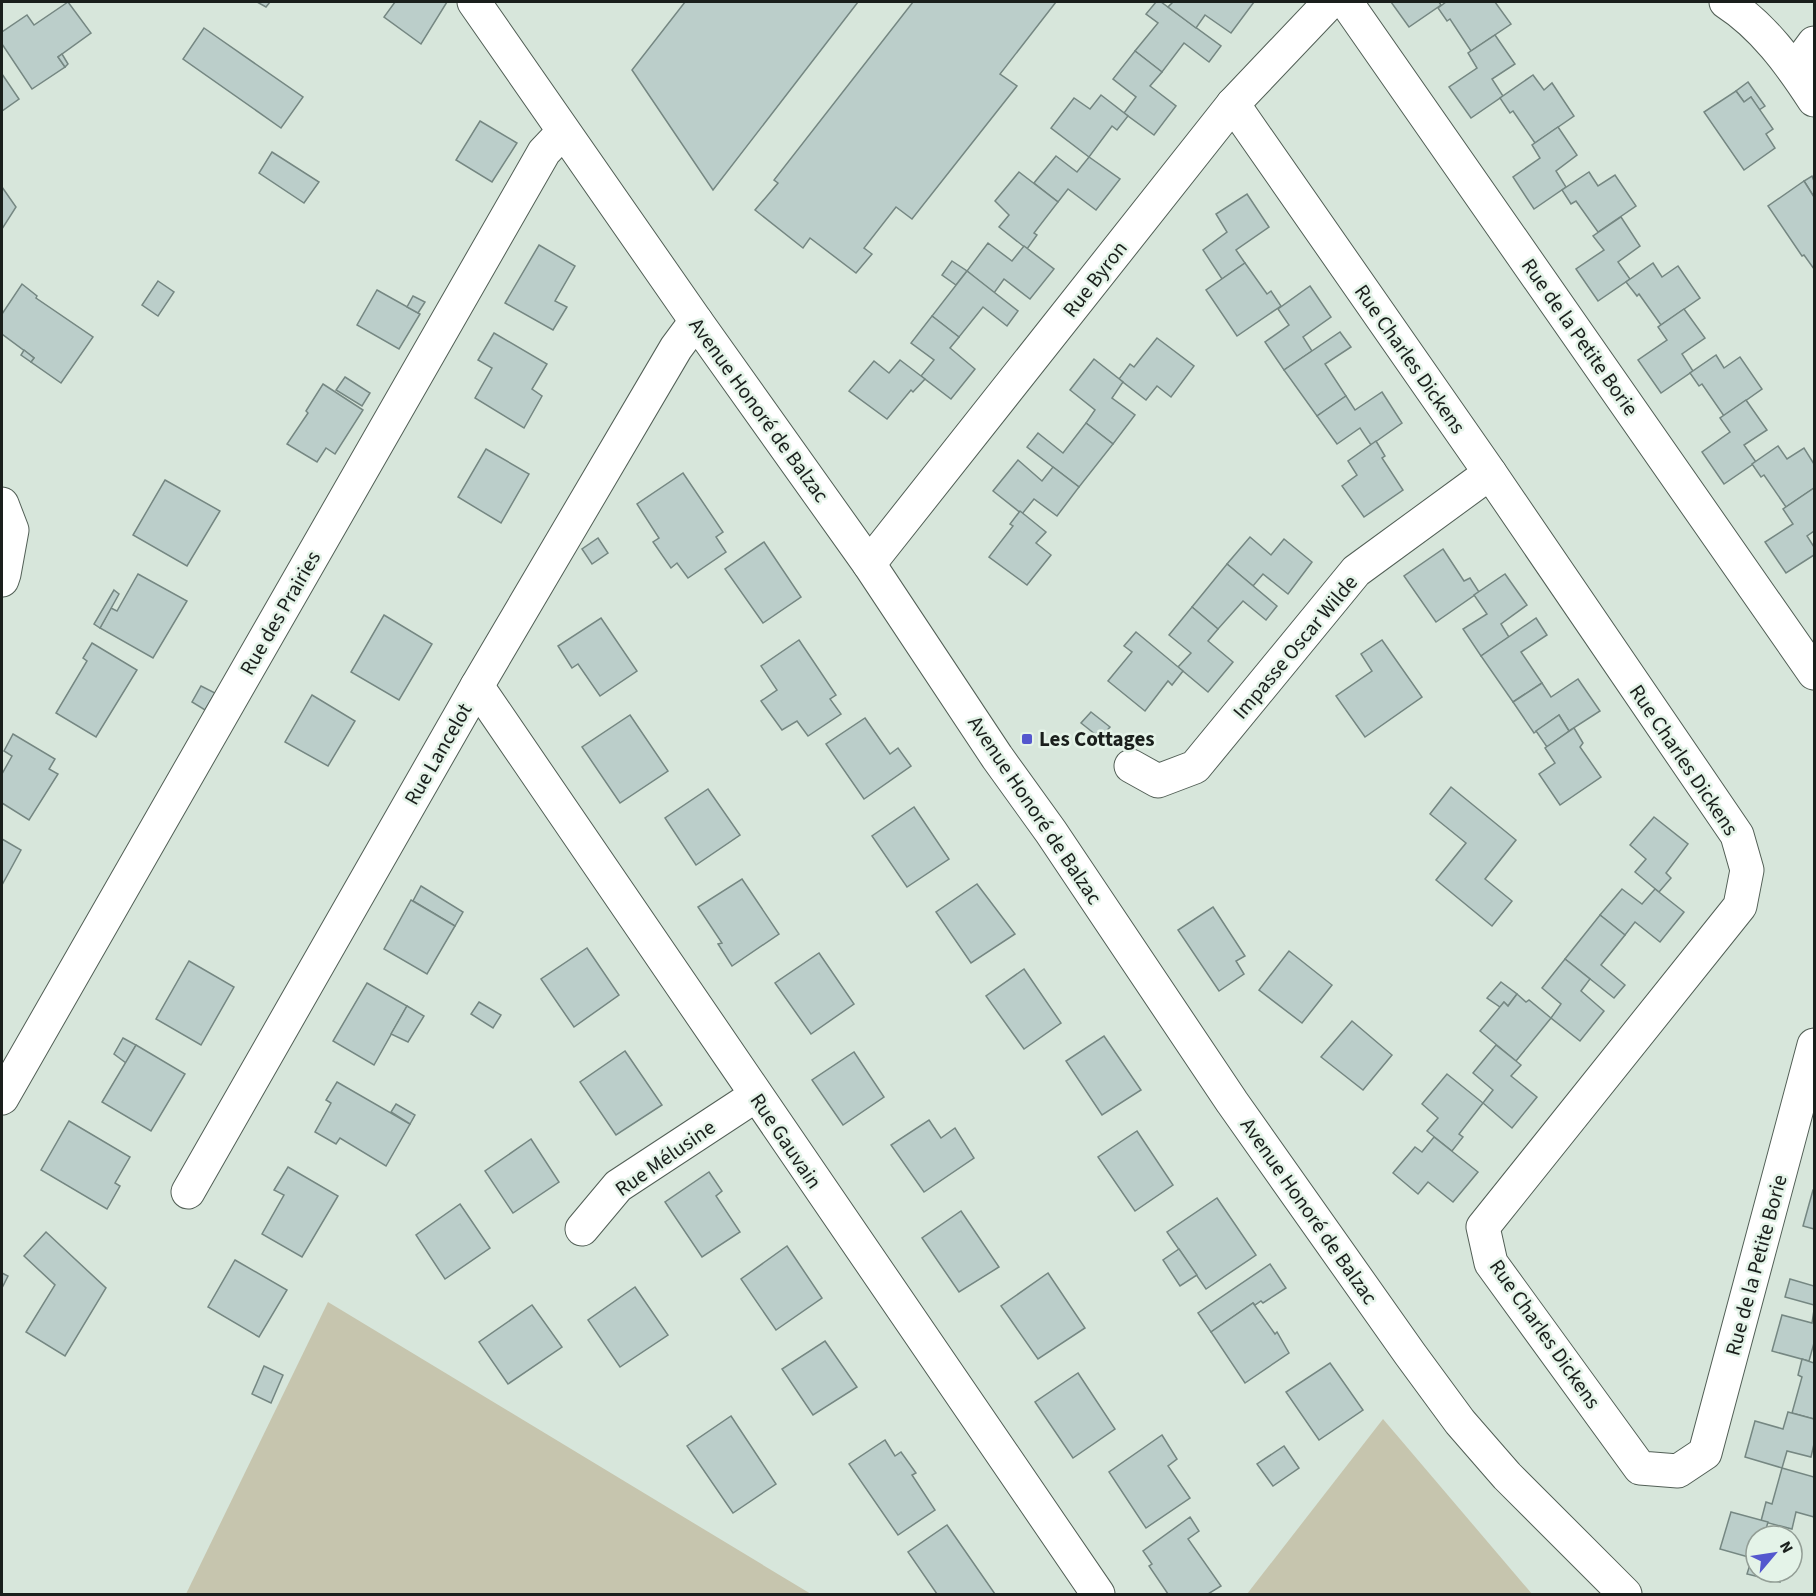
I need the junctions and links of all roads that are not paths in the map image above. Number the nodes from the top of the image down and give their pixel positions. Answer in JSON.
{"nodes":[{"id":1,"x":474,"y":2,"type":"edge"},
{"id":2,"x":1330,"y":2,"type":"edge"},
{"id":3,"x":1346,"y":2,"type":"edge"},
{"id":4,"x":1726,"y":2,"type":"edge"},
{"id":5,"x":1815,"y":43,"type":"edge"},
{"id":6,"x":1794,"y":70,"type":"junction"},
{"id":7,"x":1815,"y":100,"type":"edge"},
{"id":8,"x":1233,"y":104,"type":"junction"},
{"id":9,"x":563,"y":132,"type":"junction"},
{"id":10,"x":696,"y":321,"type":"junction"},
{"id":11,"x":1490,"y":473,"type":"junction"},
{"id":12,"x":2,"y":504,"type":"edge"},
{"id":13,"x":869,"y":564,"type":"junction"},
{"id":14,"x":2,"y":580,"type":"edge"},
{"id":15,"x":1815,"y":673,"type":"edge"},
{"id":16,"x":477,"y":686,"type":"junction"},
{"id":17,"x":1131,"y":766,"type":"dead end"},
{"id":18,"x":1815,"y":1045,"type":"edge"},
{"id":19,"x":755,"y":1096,"type":"junction"},
{"id":20,"x":2,"y":1098,"type":"edge"},
{"id":21,"x":188,"y":1192,"type":"dead end"},
{"id":22,"x":582,"y":1229,"type":"dead end"},
{"id":23,"x":1678,"y":1471,"type":"joint"},
{"id":24,"x":1098,"y":1594,"type":"edge"},
{"id":25,"x":1625,"y":1594,"type":"edge"}],
"edges":[{"from":1,"to":9,"type":"street","name":"Avenue Honoré de Balzac"},
{"from":2,"to":8,"type":"street","name":"Rue Byron"},
{"from":3,"to":15,"type":"street","name":"Rue de la Petite Borie"},
{"from":4,"to":6,"type":"street"},
{"from":5,"to":6,"type":"street"},
{"from":6,"to":7,"type":"street"},
{"from":8,"to":11,"type":"street","name":"Rue Charles Dickens"},
{"from":8,"to":13,"type":"street","name":"Rue Byron"},
{"from":9,"to":10,"type":"street","name":"Avenue Honoré de Balzac"},
{"from":9,"to":20,"type":"street","name":"Rue des Prairies"},
{"from":10,"to":13,"type":"street","name":"Avenue Honoré de Balzac"},
{"from":10,"to":16,"type":"street","name":"Rue Lancelot"},
{"from":11,"to":17,"type":"street","name":"Impasse Oscar Wilde"},
{"from":11,"to":23,"type":"street","name":"Rue Charles Dickens"},
{"from":12,"to":14,"type":"street"},
{"from":13,"to":25,"type":"street","name":"Avenue Honoré de Balzac"},
{"from":16,"to":19,"type":"street","name":"Rue Gauvain"},
{"from":16,"to":21,"type":"street","name":"Rue Lancelot"},
{"from":18,"to":23,"type":"street","name":"Rue de la Petite Borie"},
{"from":19,"to":22,"type":"street","name":"Rue Mélusine"},
{"from":19,"to":24,"type":"street","name":"Rue Gauvain"}]}
